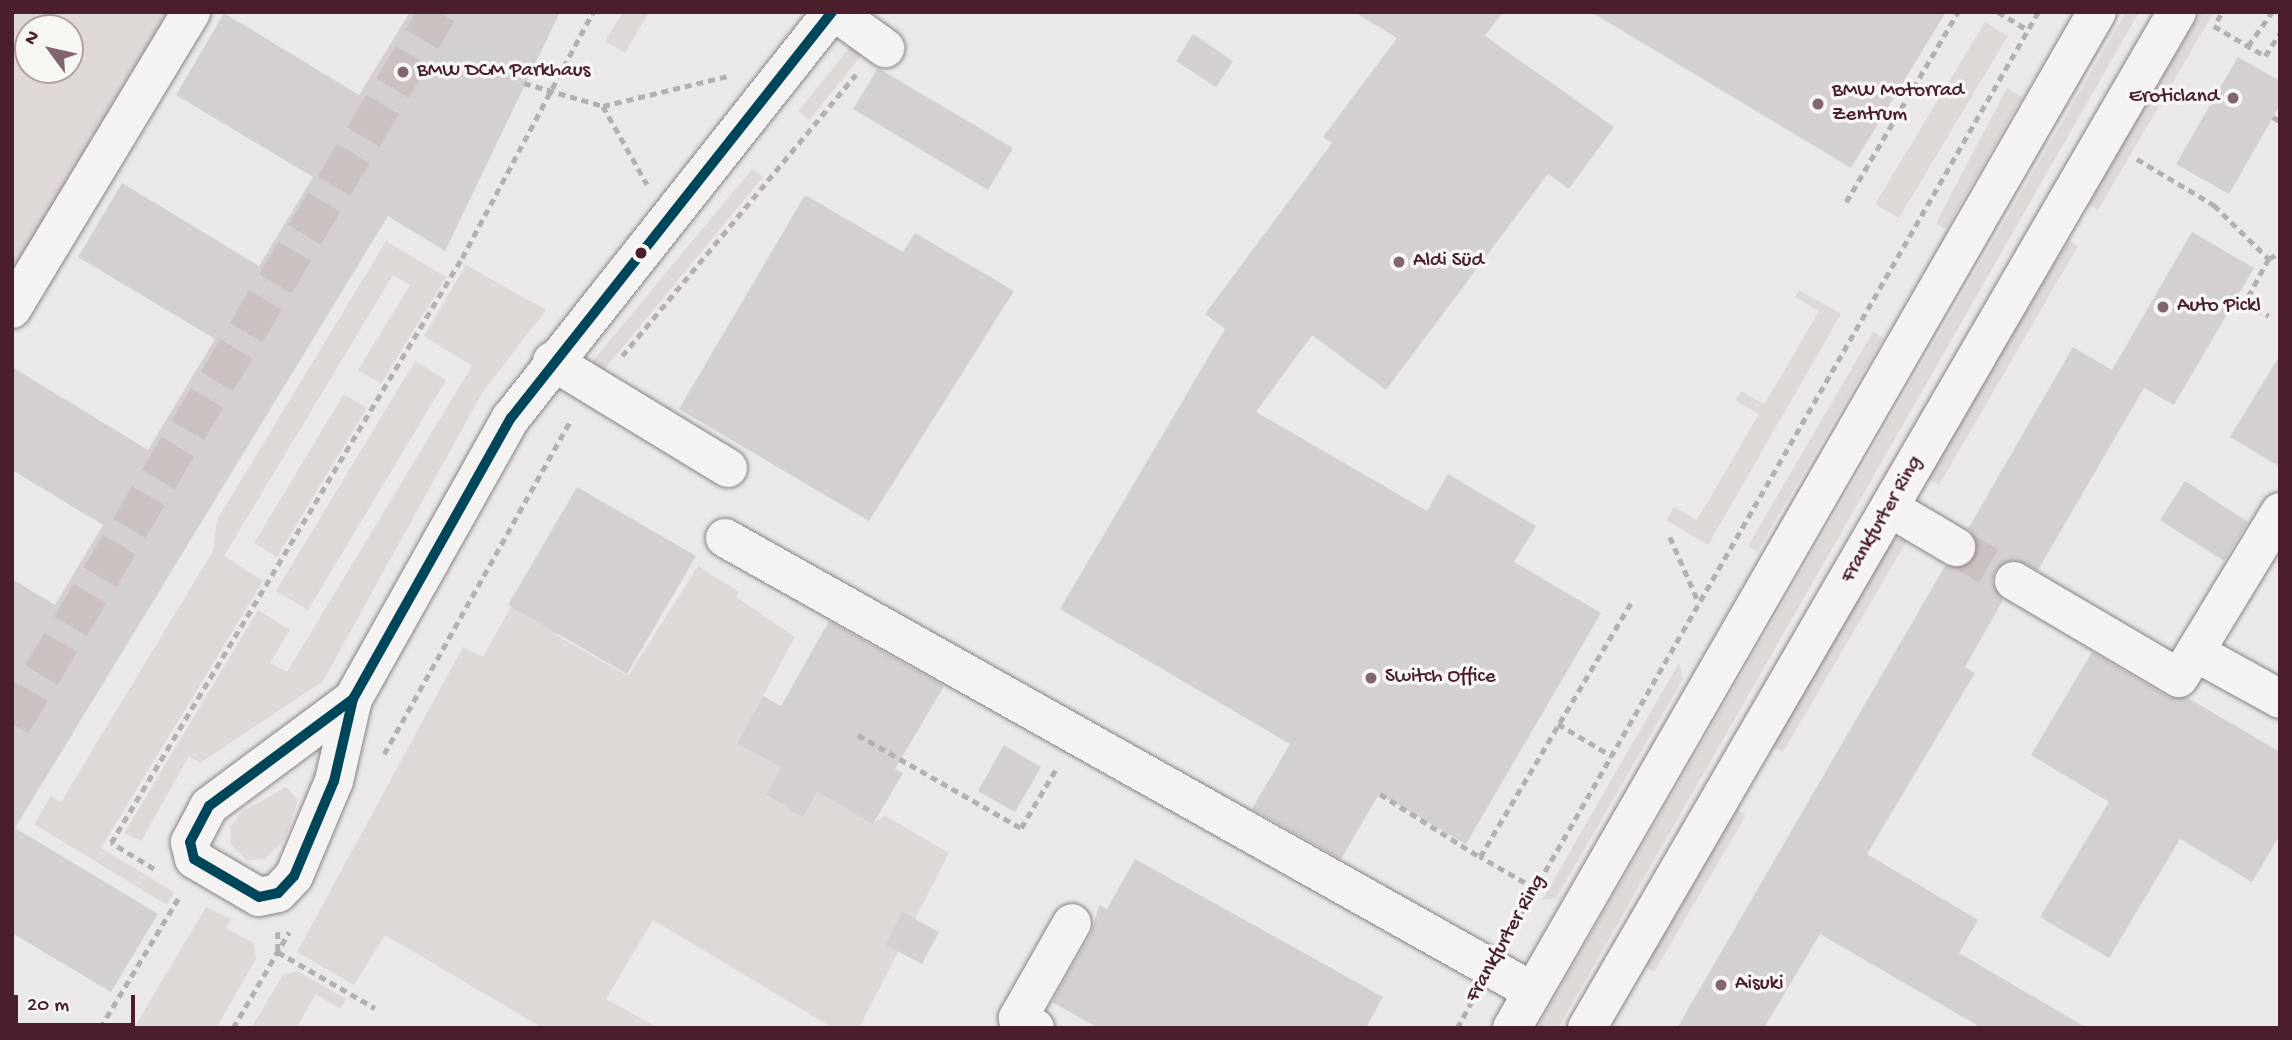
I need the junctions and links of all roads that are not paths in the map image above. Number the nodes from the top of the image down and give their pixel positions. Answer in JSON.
{"nodes":[{"id":1,"x":191,"y":12,"type":"edge"},
{"id":2,"x":833,"y":12,"type":"edge"},
{"id":3,"x":2096,"y":12,"type":"edge"},
{"id":4,"x":2178,"y":12,"type":"edge"},
{"id":5,"x":883,"y":46,"type":"road end"},
{"id":6,"x":12,"y":309,"type":"edge"},
{"id":7,"x":552,"y":361,"type":"junction"},
{"id":8,"x":729,"y":468,"type":"dead end"},
{"id":9,"x":1890,"y":509,"type":"junction"},
{"id":10,"x":2280,"y":512,"type":"edge"},
{"id":11,"x":725,"y":538,"type":"dead end"},
{"id":12,"x":1956,"y":547,"type":"tunnel mouth"},
{"id":13,"x":2014,"y":581,"type":"tunnel mouth"},
{"id":14,"x":2195,"y":652,"type":"junction"},
{"id":15,"x":353,"y":699,"type":"junction"},
{"id":16,"x":2280,"y":699,"type":"edge"},
{"id":17,"x":1072,"y":923,"type":"dead end"},
{"id":18,"x":1532,"y":991,"type":"junction"},
{"id":19,"x":1035,"y":1028,"type":"edge"},
{"id":20,"x":1512,"y":1028,"type":"edge"},
{"id":21,"x":1587,"y":1028,"type":"edge"}],
"edges":[{"from":1,"to":6,"type":"main road"},
{"from":2,"to":5,"type":"main road"},
{"from":2,"to":7,"type":"main road"},
{"from":3,"to":18,"type":"main road"},
{"from":4,"to":9,"type":"main road","name":"Frankfurter Ring"},
{"from":7,"to":8,"type":"main road"},
{"from":7,"to":15,"type":"main road"},
{"from":9,"to":12,"type":"main road"},
{"from":9,"to":21,"type":"main road","name":"Frankfurter Ring"},
{"from":10,"to":14,"type":"main road"},
{"from":11,"to":18,"type":"main road"},
{"from":13,"to":14,"type":"main road"},
{"from":14,"to":16,"type":"main road"},
{"from":15,"to":15,"type":"main road"},
{"from":17,"to":19,"type":"main road"},
{"from":18,"to":20,"type":"main road"}]}
